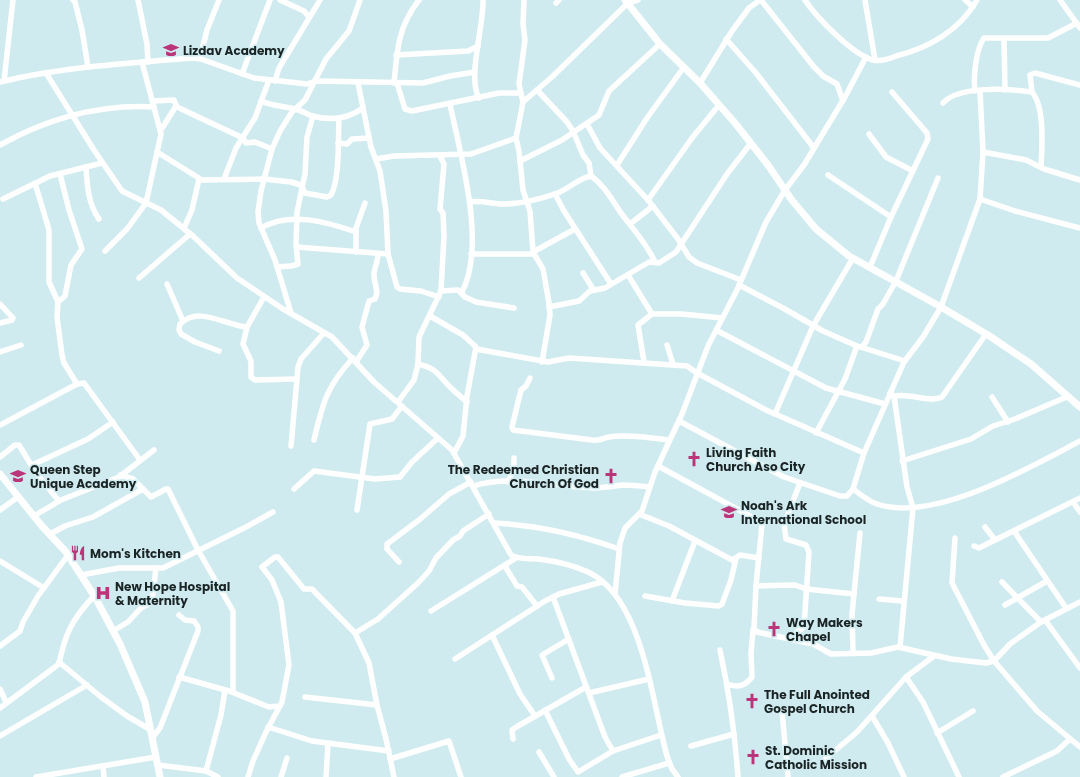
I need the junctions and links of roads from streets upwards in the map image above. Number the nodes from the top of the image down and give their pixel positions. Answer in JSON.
{"nodes":[{"id":1,"x":13,"y":0,"type":"edge"},
{"id":2,"x":73,"y":0,"type":"edge"},
{"id":3,"x":138,"y":0,"type":"edge"},
{"id":4,"x":219,"y":0,"type":"edge"},
{"id":5,"x":270,"y":0,"type":"edge"},
{"id":6,"x":280,"y":0,"type":"edge"},
{"id":7,"x":320,"y":0,"type":"edge"},
{"id":8,"x":360,"y":0,"type":"edge"},
{"id":9,"x":419,"y":0,"type":"edge"},
{"id":10,"x":483,"y":0,"type":"edge"},
{"id":11,"x":524,"y":0,"type":"edge"},
{"id":12,"x":638,"y":0,"type":"edge"},
{"id":13,"x":761,"y":0,"type":"edge"},
{"id":14,"x":805,"y":0,"type":"edge"},
{"id":15,"x":865,"y":0,"type":"edge"},
{"id":16,"x":965,"y":0,"type":"edge"},
{"id":17,"x":976,"y":0,"type":"edge"},
{"id":18,"x":1060,"y":0,"type":"edge"},
{"id":19,"x":627,"y":2,"type":"edge"},
{"id":20,"x":973,"y":7,"type":"junction"},
{"id":21,"x":309,"y":17,"type":"junction"},
{"id":22,"x":1078,"y":25,"type":"edge"},
{"id":23,"x":726,"y":39,"type":"junction"},
{"id":24,"x":1004,"y":39,"type":"junction"},
{"id":25,"x":660,"y":44,"type":"junction"},
{"id":26,"x":478,"y":46,"type":"junction"},
{"id":27,"x":396,"y":55,"type":"junction"},
{"id":28,"x":866,"y":57,"type":"junction"},
{"id":29,"x":200,"y":58,"type":"junction"},
{"id":30,"x":875,"y":60,"type":"junction"},
{"id":31,"x":145,"y":62,"type":"junction"},
{"id":32,"x":88,"y":66,"type":"junction"},
{"id":33,"x":684,"y":67,"type":"junction"},
{"id":34,"x":475,"y":72,"type":"junction"},
{"id":35,"x":46,"y":73,"type":"junction"},
{"id":36,"x":242,"y":74,"type":"junction"},
{"id":37,"x":272,"y":81,"type":"junction"},
{"id":38,"x":316,"y":81,"type":"junction"},
{"id":39,"x":2,"y":82,"type":"edge"},
{"id":40,"x":358,"y":83,"type":"junction"},
{"id":41,"x":396,"y":83,"type":"junction"},
{"id":42,"x":700,"y":83,"type":"junction"},
{"id":43,"x":1080,"y":85,"type":"edge"},
{"id":44,"x":537,"y":90,"type":"junction"},
{"id":45,"x":1005,"y":90,"type":"junction"},
{"id":46,"x":978,"y":91,"type":"junction"},
{"id":47,"x":892,"y":92,"type":"dead end"},
{"id":48,"x":1032,"y":92,"type":"junction"},
{"id":49,"x":476,"y":93,"type":"junction"},
{"id":50,"x":520,"y":93,"type":"junction"},
{"id":51,"x":479,"y":98,"type":"junction"},
{"id":52,"x":472,"y":100,"type":"junction"},
{"id":53,"x":261,"y":101,"type":"junction"},
{"id":54,"x":843,"y":101,"type":"junction"},
{"id":55,"x":523,"y":102,"type":"junction"},
{"id":56,"x":944,"y":103,"type":"dead end"},
{"id":57,"x":153,"y":104,"type":"junction"},
{"id":58,"x":450,"y":104,"type":"junction"},
{"id":59,"x":719,"y":105,"type":"junction"},
{"id":60,"x":176,"y":106,"type":"junction"},
{"id":61,"x":363,"y":108,"type":"junction"},
{"id":62,"x":295,"y":109,"type":"junction"},
{"id":63,"x":313,"y":116,"type":"junction"},
{"id":64,"x":74,"y":117,"type":"junction"},
{"id":65,"x":339,"y":118,"type":"junction"},
{"id":66,"x":587,"y":124,"type":"junction"},
{"id":67,"x":161,"y":130,"type":"junction"},
{"id":68,"x":573,"y":131,"type":"junction"},
{"id":69,"x":869,"y":134,"type":"dead end"},
{"id":70,"x":242,"y":138,"type":"junction"},
{"id":71,"x":369,"y":138,"type":"junction"},
{"id":72,"x":516,"y":138,"type":"junction"},
{"id":73,"x":338,"y":143,"type":"junction"},
{"id":74,"x":751,"y":143,"type":"junction"},
{"id":75,"x":0,"y":144,"type":"edge"},
{"id":76,"x":814,"y":148,"type":"junction"},
{"id":77,"x":272,"y":149,"type":"junction"},
{"id":78,"x":157,"y":152,"type":"junction"},
{"id":79,"x":984,"y":152,"type":"junction"},
{"id":80,"x":462,"y":155,"type":"junction"},
{"id":81,"x":440,"y":156,"type":"junction"},
{"id":82,"x":452,"y":156,"type":"junction"},
{"id":83,"x":376,"y":159,"type":"junction"},
{"id":84,"x":520,"y":161,"type":"junction"},
{"id":85,"x":102,"y":162,"type":"junction"},
{"id":86,"x":444,"y":164,"type":"junction"},
{"id":87,"x":617,"y":165,"type":"junction"},
{"id":88,"x":86,"y":167,"type":"junction"},
{"id":89,"x":1041,"y":167,"type":"junction"},
{"id":90,"x":913,"y":171,"type":"junction"},
{"id":91,"x":60,"y":174,"type":"junction"},
{"id":92,"x":828,"y":174,"type":"dead end"},
{"id":93,"x":591,"y":176,"type":"junction"},
{"id":94,"x":938,"y":178,"type":"dead end"},
{"id":95,"x":199,"y":179,"type":"junction"},
{"id":96,"x":264,"y":179,"type":"junction"},
{"id":97,"x":224,"y":180,"type":"junction"},
{"id":98,"x":1080,"y":180,"type":"edge"},
{"id":99,"x":35,"y":183,"type":"junction"},
{"id":100,"x":302,"y":187,"type":"junction"},
{"id":101,"x":785,"y":190,"type":"junction"},
{"id":102,"x":555,"y":194,"type":"junction"},
{"id":103,"x":4,"y":199,"type":"dead end"},
{"id":104,"x":980,"y":199,"type":"junction"},
{"id":105,"x":526,"y":200,"type":"junction"},
{"id":106,"x":648,"y":200,"type":"junction"},
{"id":107,"x":470,"y":202,"type":"junction"},
{"id":108,"x":365,"y":203,"type":"dead end"},
{"id":109,"x":146,"y":204,"type":"junction"},
{"id":110,"x":653,"y":206,"type":"junction"},
{"id":111,"x":891,"y":217,"type":"junction"},
{"id":112,"x":99,"y":218,"type":"dead end"},
{"id":113,"x":298,"y":219,"type":"junction"},
{"id":114,"x":630,"y":224,"type":"junction"},
{"id":115,"x":184,"y":228,"type":"junction"},
{"id":116,"x":261,"y":228,"type":"junction"},
{"id":117,"x":1080,"y":228,"type":"edge"},
{"id":118,"x":575,"y":229,"type":"junction"},
{"id":119,"x":356,"y":232,"type":"junction"},
{"id":120,"x":190,"y":234,"type":"junction"},
{"id":121,"x":682,"y":244,"type":"junction"},
{"id":122,"x":296,"y":247,"type":"junction"},
{"id":123,"x":104,"y":251,"type":"dead end"},
{"id":124,"x":356,"y":252,"type":"junction"},
{"id":125,"x":676,"y":252,"type":"junction"},
{"id":126,"x":686,"y":252,"type":"junction"},
{"id":127,"x":534,"y":253,"type":"junction"},
{"id":128,"x":378,"y":254,"type":"junction"},
{"id":129,"x":388,"y":254,"type":"junction"},
{"id":130,"x":471,"y":254,"type":"junction"},
{"id":131,"x":853,"y":258,"type":"junction"},
{"id":132,"x":655,"y":262,"type":"junction"},
{"id":133,"x":277,"y":267,"type":"junction"},
{"id":134,"x":870,"y":267,"type":"junction"},
{"id":135,"x":584,"y":273,"type":"dead end"},
{"id":136,"x":628,"y":275,"type":"junction"},
{"id":137,"x":138,"y":278,"type":"dead end"},
{"id":138,"x":896,"y":281,"type":"junction"},
{"id":139,"x":740,"y":283,"type":"junction"},
{"id":140,"x":167,"y":284,"type":"dead end"},
{"id":141,"x":611,"y":284,"type":"junction"},
{"id":142,"x":593,"y":289,"type":"junction"},
{"id":143,"x":462,"y":292,"type":"junction"},
{"id":144,"x":440,"y":294,"type":"junction"},
{"id":145,"x":264,"y":296,"type":"junction"},
{"id":146,"x":58,"y":302,"type":"junction"},
{"id":147,"x":0,"y":304,"type":"edge"},
{"id":148,"x":549,"y":307,"type":"junction"},
{"id":149,"x":941,"y":307,"type":"junction"},
{"id":150,"x":514,"y":308,"type":"dead end"},
{"id":151,"x":290,"y":314,"type":"junction"},
{"id":152,"x":652,"y":314,"type":"junction"},
{"id":153,"x":430,"y":316,"type":"junction"},
{"id":154,"x":722,"y":318,"type":"junction"},
{"id":155,"x":183,"y":321,"type":"junction"},
{"id":156,"x":0,"y":323,"type":"edge"},
{"id":157,"x":813,"y":326,"type":"junction"},
{"id":158,"x":247,"y":327,"type":"junction"},
{"id":159,"x":716,"y":330,"type":"junction"},
{"id":160,"x":324,"y":332,"type":"junction"},
{"id":161,"x":986,"y":334,"type":"junction"},
{"id":162,"x":21,"y":345,"type":"dead end"},
{"id":163,"x":668,"y":345,"type":"dead end"},
{"id":164,"x":859,"y":347,"type":"junction"},
{"id":165,"x":476,"y":349,"type":"junction"},
{"id":166,"x":219,"y":351,"type":"dead end"},
{"id":167,"x":0,"y":352,"type":"edge"},
{"id":168,"x":354,"y":360,"type":"junction"},
{"id":169,"x":905,"y":361,"type":"junction"},
{"id":170,"x":542,"y":362,"type":"junction"},
{"id":171,"x":644,"y":362,"type":"junction"},
{"id":172,"x":418,"y":364,"type":"junction"},
{"id":173,"x":673,"y":364,"type":"junction"},
{"id":174,"x":794,"y":372,"type":"junction"},
{"id":175,"x":698,"y":373,"type":"junction"},
{"id":176,"x":530,"y":378,"type":"dead end"},
{"id":177,"x":296,"y":379,"type":"junction"},
{"id":178,"x":77,"y":384,"type":"junction"},
{"id":179,"x":839,"y":391,"type":"junction"},
{"id":180,"x":892,"y":395,"type":"junction"},
{"id":181,"x":1069,"y":396,"type":"junction"},
{"id":182,"x":992,"y":397,"type":"dead end"},
{"id":183,"x":467,"y":402,"type":"junction"},
{"id":184,"x":400,"y":404,"type":"junction"},
{"id":185,"x":885,"y":404,"type":"junction"},
{"id":186,"x":1080,"y":407,"type":"edge"},
{"id":187,"x":776,"y":414,"type":"junction"},
{"id":188,"x":679,"y":421,"type":"junction"},
{"id":189,"x":113,"y":422,"type":"junction"},
{"id":190,"x":1008,"y":422,"type":"junction"},
{"id":191,"x":0,"y":424,"type":"edge"},
{"id":192,"x":816,"y":433,"type":"junction"},
{"id":193,"x":438,"y":438,"type":"junction"},
{"id":194,"x":314,"y":440,"type":"dead end"},
{"id":195,"x":669,"y":440,"type":"junction"},
{"id":196,"x":1080,"y":442,"type":"edge"},
{"id":197,"x":291,"y":446,"type":"dead end"},
{"id":198,"x":154,"y":450,"type":"dead end"},
{"id":199,"x":454,"y":453,"type":"junction"},
{"id":200,"x":864,"y":453,"type":"junction"},
{"id":201,"x":0,"y":457,"type":"edge"},
{"id":202,"x":514,"y":458,"type":"dead end"},
{"id":203,"x":140,"y":460,"type":"junction"},
{"id":204,"x":902,"y":461,"type":"junction"},
{"id":205,"x":32,"y":466,"type":"junction"},
{"id":206,"x":658,"y":466,"type":"junction"},
{"id":207,"x":129,"y":468,"type":"junction"},
{"id":208,"x":0,"y":474,"type":"edge"},
{"id":209,"x":120,"y":475,"type":"junction"},
{"id":210,"x":362,"y":476,"type":"junction"},
{"id":211,"x":131,"y":478,"type":"junction"},
{"id":212,"x":508,"y":482,"type":"junction"},
{"id":213,"x":800,"y":483,"type":"junction"},
{"id":214,"x":472,"y":484,"type":"junction"},
{"id":215,"x":650,"y":487,"type":"junction"},
{"id":216,"x":143,"y":489,"type":"junction"},
{"id":217,"x":294,"y":489,"type":"dead end"},
{"id":218,"x":853,"y":489,"type":"junction"},
{"id":219,"x":18,"y":497,"type":"junction"},
{"id":220,"x":1080,"y":498,"type":"edge"},
{"id":221,"x":59,"y":502,"type":"junction"},
{"id":222,"x":1073,"y":502,"type":"junction"},
{"id":223,"x":913,"y":508,"type":"junction"},
{"id":224,"x":0,"y":510,"type":"edge"},
{"id":225,"x":357,"y":510,"type":"dead end"},
{"id":226,"x":273,"y":512,"type":"dead end"},
{"id":227,"x":1080,"y":512,"type":"edge"},
{"id":228,"x":489,"y":514,"type":"junction"},
{"id":229,"x":639,"y":514,"type":"junction"},
{"id":230,"x":34,"y":516,"type":"junction"},
{"id":231,"x":494,"y":523,"type":"junction"},
{"id":232,"x":985,"y":527,"type":"dead end"},
{"id":233,"x":1014,"y":531,"type":"junction"},
{"id":234,"x":860,"y":533,"type":"dead end"},
{"id":235,"x":50,"y":534,"type":"junction"},
{"id":236,"x":955,"y":538,"type":"dead end"},
{"id":237,"x":995,"y":540,"type":"junction"},
{"id":238,"x":695,"y":541,"type":"junction"},
{"id":239,"x":974,"y":546,"type":"dead end"},
{"id":240,"x":620,"y":549,"type":"junction"},
{"id":241,"x":198,"y":550,"type":"junction"},
{"id":242,"x":68,"y":555,"type":"junction"},
{"id":243,"x":516,"y":558,"type":"junction"},
{"id":244,"x":736,"y":558,"type":"junction"},
{"id":245,"x":758,"y":558,"type":"junction"},
{"id":246,"x":0,"y":561,"type":"edge"},
{"id":247,"x":399,"y":562,"type":"dead end"},
{"id":248,"x":504,"y":566,"type":"junction"},
{"id":249,"x":156,"y":568,"type":"junction"},
{"id":250,"x":81,"y":575,"type":"junction"},
{"id":251,"x":1047,"y":581,"type":"junction"},
{"id":252,"x":602,"y":582,"type":"junction"},
{"id":253,"x":1002,"y":582,"type":"dead end"},
{"id":254,"x":756,"y":586,"type":"junction"},
{"id":255,"x":44,"y":588,"type":"junction"},
{"id":256,"x":806,"y":589,"type":"junction"},
{"id":257,"x":615,"y":594,"type":"junction"},
{"id":258,"x":854,"y":594,"type":"junction"},
{"id":259,"x":94,"y":596,"type":"junction"},
{"id":260,"x":645,"y":596,"type":"dead end"},
{"id":261,"x":553,"y":597,"type":"junction"},
{"id":262,"x":1017,"y":598,"type":"junction"},
{"id":263,"x":879,"y":599,"type":"dead end"},
{"id":264,"x":672,"y":601,"type":"junction"},
{"id":265,"x":903,"y":601,"type":"junction"},
{"id":266,"x":1080,"y":602,"type":"edge"},
{"id":267,"x":1006,"y":605,"type":"dead end"},
{"id":268,"x":537,"y":606,"type":"junction"},
{"id":269,"x":1066,"y":608,"type":"junction"},
{"id":270,"x":431,"y":611,"type":"dead end"},
{"id":271,"x":179,"y":615,"type":"dead end"},
{"id":272,"x":1043,"y":621,"type":"junction"},
{"id":273,"x":754,"y":629,"type":"junction"},
{"id":274,"x":802,"y":629,"type":"junction"},
{"id":275,"x":113,"y":631,"type":"junction"},
{"id":276,"x":355,"y":633,"type":"junction"},
{"id":277,"x":492,"y":636,"type":"junction"},
{"id":278,"x":569,"y":639,"type":"junction"},
{"id":279,"x":793,"y":640,"type":"junction"},
{"id":280,"x":804,"y":642,"type":"junction"},
{"id":281,"x":0,"y":646,"type":"edge"},
{"id":282,"x":900,"y":647,"type":"junction"},
{"id":283,"x":720,"y":650,"type":"dead end"},
{"id":284,"x":853,"y":653,"type":"junction"},
{"id":285,"x":934,"y":656,"type":"junction"},
{"id":286,"x":455,"y":659,"type":"dead end"},
{"id":287,"x":994,"y":661,"type":"junction"},
{"id":288,"x":60,"y":662,"type":"junction"},
{"id":289,"x":1080,"y":668,"type":"edge"},
{"id":290,"x":179,"y":677,"type":"junction"},
{"id":291,"x":906,"y":677,"type":"junction"},
{"id":292,"x":552,"y":678,"type":"dead end"},
{"id":293,"x":649,"y":679,"type":"junction"},
{"id":294,"x":727,"y":684,"type":"junction"},
{"id":295,"x":87,"y":685,"type":"junction"},
{"id":296,"x":0,"y":689,"type":"edge"},
{"id":297,"x":225,"y":690,"type":"junction"},
{"id":298,"x":588,"y":690,"type":"junction"},
{"id":299,"x":233,"y":692,"type":"junction"},
{"id":300,"x":305,"y":697,"type":"dead end"},
{"id":301,"x":6,"y":702,"type":"junction"},
{"id":302,"x":376,"y":705,"type":"junction"},
{"id":303,"x":280,"y":706,"type":"junction"},
{"id":304,"x":0,"y":708,"type":"edge"},
{"id":305,"x":546,"y":710,"type":"junction"},
{"id":306,"x":782,"y":711,"type":"dead end"},
{"id":307,"x":973,"y":711,"type":"dead end"},
{"id":308,"x":535,"y":716,"type":"junction"},
{"id":309,"x":872,"y":716,"type":"junction"},
{"id":310,"x":268,"y":727,"type":"junction"},
{"id":311,"x":937,"y":732,"type":"junction"},
{"id":312,"x":152,"y":733,"type":"junction"},
{"id":313,"x":734,"y":734,"type":"junction"},
{"id":314,"x":661,"y":735,"type":"junction"},
{"id":315,"x":0,"y":736,"type":"edge"},
{"id":316,"x":513,"y":739,"type":"dead end"},
{"id":317,"x":1070,"y":739,"type":"junction"},
{"id":318,"x":328,"y":744,"type":"junction"},
{"id":319,"x":691,"y":746,"type":"dead end"},
{"id":320,"x":1080,"y":747,"type":"edge"},
{"id":321,"x":389,"y":751,"type":"junction"},
{"id":322,"x":613,"y":751,"type":"junction"},
{"id":323,"x":539,"y":752,"type":"dead end"},
{"id":324,"x":287,"y":758,"type":"dead end"},
{"id":325,"x":390,"y":759,"type":"junction"},
{"id":326,"x":825,"y":759,"type":"dead end"},
{"id":327,"x":157,"y":761,"type":"junction"},
{"id":328,"x":669,"y":763,"type":"junction"},
{"id":329,"x":103,"y":766,"type":"junction"},
{"id":330,"x":206,"y":771,"type":"junction"},
{"id":331,"x":36,"y":777,"type":"edge"},
{"id":332,"x":104,"y":777,"type":"edge"},
{"id":333,"x":160,"y":777,"type":"edge"},
{"id":334,"x":218,"y":777,"type":"edge"},
{"id":335,"x":248,"y":777,"type":"edge"},
{"id":336,"x":282,"y":777,"type":"edge"},
{"id":337,"x":326,"y":777,"type":"edge"},
{"id":338,"x":394,"y":777,"type":"edge"},
{"id":339,"x":461,"y":777,"type":"edge"},
{"id":340,"x":554,"y":777,"type":"edge"},
{"id":341,"x":622,"y":777,"type":"edge"},
{"id":342,"x":678,"y":777,"type":"edge"},
{"id":343,"x":738,"y":777,"type":"edge"},
{"id":344,"x":788,"y":777,"type":"edge"},
{"id":345,"x":904,"y":777,"type":"edge"},
{"id":346,"x":959,"y":777,"type":"edge"},
{"id":347,"x":1003,"y":777,"type":"edge"}],
"edges":[{"from":1,"to":39,"type":"street"},
{"from":2,"to":32,"type":"street"},
{"from":3,"to":31,"type":"street"},
{"from":4,"to":29,"type":"street"},
{"from":5,"to":36,"type":"street"},
{"from":6,"to":21,"type":"street"},
{"from":7,"to":21,"type":"street"},
{"from":8,"to":38,"type":"street"},
{"from":9,"to":27,"type":"street"},
{"from":10,"to":26,"type":"street"},
{"from":11,"to":50,"type":"street"},
{"from":12,"to":19,"type":"street"},
{"from":13,"to":23,"type":"street"},
{"from":13,"to":54,"type":"street"},
{"from":14,"to":28,"type":"street"},
{"from":15,"to":30,"type":"street"},
{"from":16,"to":20,"type":"street"},
{"from":17,"to":20,"type":"street"},
{"from":18,"to":22,"type":"street"},
{"from":19,"to":25,"type":"street"},
{"from":19,"to":44,"type":"street"},
{"from":20,"to":30,"type":"street"},
{"from":21,"to":37,"type":"street"},
{"from":22,"to":24,"type":"street"},
{"from":23,"to":42,"type":"street"},
{"from":23,"to":76,"type":"street"},
{"from":24,"to":45,"type":"street"},
{"from":24,"to":46,"type":"street"},
{"from":25,"to":33,"type":"street"},
{"from":25,"to":66,"type":"street"},
{"from":26,"to":27,"type":"street"},
{"from":26,"to":34,"type":"street"},
{"from":27,"to":41,"type":"street"},
{"from":28,"to":30,"type":"street"},
{"from":28,"to":54,"type":"street"},
{"from":29,"to":31,"type":"street"},
{"from":29,"to":36,"type":"street"},
{"from":31,"to":32,"type":"street"},
{"from":31,"to":57,"type":"street"},
{"from":32,"to":35,"type":"street"},
{"from":33,"to":42,"type":"street"},
{"from":33,"to":87,"type":"street"},
{"from":34,"to":41,"type":"street"},
{"from":34,"to":49,"type":"street"},
{"from":35,"to":39,"type":"street"},
{"from":35,"to":64,"type":"street"},
{"from":36,"to":37,"type":"street"},
{"from":37,"to":38,"type":"street"},
{"from":37,"to":53,"type":"street"},
{"from":38,"to":40,"type":"street"},
{"from":38,"to":62,"type":"street"},
{"from":40,"to":41,"type":"street"},
{"from":40,"to":61,"type":"street"},
{"from":41,"to":58,"type":"street"},
{"from":42,"to":59,"type":"street"},
{"from":43,"to":48,"type":"street"},
{"from":44,"to":55,"type":"street"},
{"from":44,"to":68,"type":"street"},
{"from":45,"to":46,"type":"street"},
{"from":45,"to":48,"type":"street"},
{"from":46,"to":56,"type":"street"},
{"from":46,"to":79,"type":"street"},
{"from":47,"to":90,"type":"street"},
{"from":48,"to":89,"type":"street"},
{"from":49,"to":51,"type":"street"},
{"from":49,"to":52,"type":"street"},
{"from":50,"to":51,"type":"street"},
{"from":50,"to":55,"type":"street"},
{"from":51,"to":52,"type":"street"},
{"from":52,"to":58,"type":"street"},
{"from":53,"to":62,"type":"street"},
{"from":53,"to":70,"type":"street"},
{"from":54,"to":76,"type":"street"},
{"from":55,"to":72,"type":"street"},
{"from":57,"to":60,"type":"street"},
{"from":57,"to":64,"type":"street"},
{"from":57,"to":67,"type":"street"},
{"from":58,"to":80,"type":"street"},
{"from":59,"to":74,"type":"street"},
{"from":59,"to":106,"type":"street"},
{"from":60,"to":67,"type":"street"},
{"from":60,"to":70,"type":"street"},
{"from":61,"to":65,"type":"street"},
{"from":61,"to":71,"type":"street"},
{"from":62,"to":63,"type":"street"},
{"from":62,"to":77,"type":"street"},
{"from":63,"to":65,"type":"street"},
{"from":63,"to":100,"type":"street"},
{"from":64,"to":75,"type":"street"},
{"from":64,"to":85,"type":"street"},
{"from":65,"to":73,"type":"street"},
{"from":66,"to":68,"type":"street"},
{"from":66,"to":87,"type":"street"},
{"from":67,"to":78,"type":"street"},
{"from":68,"to":84,"type":"street"},
{"from":68,"to":93,"type":"street"},
{"from":69,"to":90,"type":"street"},
{"from":70,"to":77,"type":"street"},
{"from":70,"to":97,"type":"street"},
{"from":71,"to":73,"type":"street"},
{"from":71,"to":83,"type":"street"},
{"from":72,"to":80,"type":"street"},
{"from":72,"to":84,"type":"street"},
{"from":73,"to":100,"type":"street"},
{"from":74,"to":101,"type":"street"},
{"from":74,"to":121,"type":"street"},
{"from":76,"to":101,"type":"street"},
{"from":77,"to":96,"type":"street"},
{"from":78,"to":95,"type":"street"},
{"from":78,"to":109,"type":"street"},
{"from":79,"to":89,"type":"street"},
{"from":79,"to":104,"type":"street"},
{"from":80,"to":82,"type":"street"},
{"from":80,"to":107,"type":"street"},
{"from":81,"to":82,"type":"street"},
{"from":81,"to":83,"type":"street"},
{"from":81,"to":86,"type":"street"},
{"from":82,"to":86,"type":"street"},
{"from":83,"to":129,"type":"street"},
{"from":84,"to":105,"type":"street"},
{"from":85,"to":88,"type":"street"},
{"from":85,"to":109,"type":"street"},
{"from":86,"to":144,"type":"street"},
{"from":87,"to":106,"type":"street"},
{"from":88,"to":91,"type":"street"},
{"from":88,"to":112,"type":"street"},
{"from":89,"to":98,"type":"street"},
{"from":90,"to":111,"type":"street"},
{"from":91,"to":99,"type":"street"},
{"from":91,"to":146,"type":"street"},
{"from":92,"to":111,"type":"street"},
{"from":93,"to":102,"type":"street"},
{"from":93,"to":114,"type":"street"},
{"from":94,"to":138,"type":"street"},
{"from":95,"to":97,"type":"street"},
{"from":95,"to":115,"type":"street"},
{"from":96,"to":97,"type":"street"},
{"from":96,"to":100,"type":"street"},
{"from":96,"to":116,"type":"street"},
{"from":99,"to":103,"type":"street"},
{"from":99,"to":146,"type":"street"},
{"from":100,"to":113,"type":"street"},
{"from":101,"to":131,"type":"street"},
{"from":101,"to":139,"type":"street"},
{"from":102,"to":105,"type":"street"},
{"from":102,"to":118,"type":"street"},
{"from":104,"to":117,"type":"street"},
{"from":104,"to":149,"type":"street"},
{"from":105,"to":107,"type":"street"},
{"from":105,"to":127,"type":"street"},
{"from":106,"to":110,"type":"street"},
{"from":107,"to":130,"type":"street"},
{"from":108,"to":119,"type":"street"},
{"from":109,"to":115,"type":"street"},
{"from":109,"to":123,"type":"street"},
{"from":110,"to":114,"type":"street"},
{"from":110,"to":121,"type":"street"},
{"from":111,"to":134,"type":"street"},
{"from":113,"to":116,"type":"street"},
{"from":113,"to":119,"type":"street"},
{"from":113,"to":122,"type":"street"},
{"from":114,"to":132,"type":"street"},
{"from":115,"to":120,"type":"street"},
{"from":116,"to":133,"type":"street"},
{"from":118,"to":127,"type":"street"},
{"from":118,"to":141,"type":"street"},
{"from":119,"to":124,"type":"street"},
{"from":120,"to":137,"type":"street"},
{"from":120,"to":145,"type":"street"},
{"from":121,"to":125,"type":"street"},
{"from":121,"to":126,"type":"street"},
{"from":122,"to":124,"type":"street"},
{"from":122,"to":133,"type":"street"},
{"from":124,"to":128,"type":"street"},
{"from":125,"to":126,"type":"street"},
{"from":125,"to":132,"type":"street"},
{"from":126,"to":139,"type":"street"},
{"from":127,"to":130,"type":"street"},
{"from":127,"to":148,"type":"street"},
{"from":128,"to":129,"type":"street"},
{"from":128,"to":168,"type":"street"},
{"from":129,"to":144,"type":"street"},
{"from":130,"to":143,"type":"street"},
{"from":131,"to":134,"type":"street"},
{"from":131,"to":157,"type":"street"},
{"from":132,"to":136,"type":"street"},
{"from":133,"to":151,"type":"street"},
{"from":134,"to":138,"type":"street"},
{"from":135,"to":142,"type":"street"},
{"from":136,"to":141,"type":"street"},
{"from":136,"to":152,"type":"street"},
{"from":138,"to":149,"type":"street"},
{"from":138,"to":164,"type":"street"},
{"from":139,"to":154,"type":"street"},
{"from":139,"to":157,"type":"street"},
{"from":140,"to":155,"type":"street"},
{"from":141,"to":142,"type":"street"},
{"from":142,"to":148,"type":"street"},
{"from":143,"to":144,"type":"street"},
{"from":143,"to":150,"type":"street"},
{"from":144,"to":153,"type":"street"},
{"from":145,"to":151,"type":"street"},
{"from":145,"to":158,"type":"street"},
{"from":146,"to":178,"type":"street"},
{"from":147,"to":156,"type":"street"},
{"from":148,"to":170,"type":"street"},
{"from":149,"to":161,"type":"street"},
{"from":149,"to":169,"type":"street"},
{"from":151,"to":160,"type":"street"},
{"from":152,"to":154,"type":"street"},
{"from":152,"to":171,"type":"street"},
{"from":153,"to":165,"type":"street"},
{"from":153,"to":172,"type":"street"},
{"from":154,"to":159,"type":"street"},
{"from":155,"to":158,"type":"street"},
{"from":155,"to":166,"type":"street"},
{"from":157,"to":164,"type":"street"},
{"from":157,"to":174,"type":"street"},
{"from":158,"to":177,"type":"street"},
{"from":159,"to":174,"type":"street"},
{"from":159,"to":175,"type":"street"},
{"from":160,"to":168,"type":"street"},
{"from":160,"to":177,"type":"street"},
{"from":161,"to":180,"type":"street"},
{"from":161,"to":181,"type":"street"},
{"from":162,"to":167,"type":"street"},
{"from":163,"to":173,"type":"street"},
{"from":164,"to":169,"type":"street"},
{"from":164,"to":179,"type":"street"},
{"from":165,"to":170,"type":"street"},
{"from":165,"to":183,"type":"street"},
{"from":168,"to":184,"type":"street"},
{"from":168,"to":194,"type":"street"},
{"from":169,"to":180,"type":"street"},
{"from":170,"to":171,"type":"street"},
{"from":171,"to":173,"type":"street"},
{"from":172,"to":183,"type":"street"},
{"from":172,"to":184,"type":"street"},
{"from":173,"to":175,"type":"street"},
{"from":174,"to":179,"type":"street"},
{"from":174,"to":187,"type":"street"},
{"from":175,"to":187,"type":"street"},
{"from":175,"to":188,"type":"street"},
{"from":176,"to":195,"type":"street"},
{"from":177,"to":197,"type":"street"},
{"from":178,"to":189,"type":"street"},
{"from":178,"to":191,"type":"street"},
{"from":179,"to":185,"type":"street"},
{"from":179,"to":192,"type":"street"},
{"from":180,"to":185,"type":"street"},
{"from":180,"to":204,"type":"street"},
{"from":181,"to":186,"type":"street"},
{"from":181,"to":190,"type":"street"},
{"from":182,"to":190,"type":"street"},
{"from":183,"to":199,"type":"street"},
{"from":184,"to":193,"type":"street"},
{"from":184,"to":210,"type":"street"},
{"from":185,"to":200,"type":"street"},
{"from":187,"to":192,"type":"street"},
{"from":188,"to":195,"type":"street"},
{"from":188,"to":213,"type":"street"},
{"from":189,"to":203,"type":"street"},
{"from":189,"to":205,"type":"street"},
{"from":190,"to":204,"type":"street"},
{"from":192,"to":200,"type":"street"},
{"from":193,"to":199,"type":"street"},
{"from":193,"to":210,"type":"street"},
{"from":195,"to":206,"type":"street"},
{"from":196,"to":223,"type":"street"},
{"from":198,"to":203,"type":"street"},
{"from":199,"to":214,"type":"street"},
{"from":200,"to":218,"type":"street"},
{"from":201,"to":205,"type":"street"},
{"from":202,"to":212,"type":"street"},
{"from":203,"to":207,"type":"street"},
{"from":204,"to":223,"type":"street"},
{"from":205,"to":221,"type":"street"},
{"from":206,"to":215,"type":"street"},
{"from":206,"to":245,"type":"street"},
{"from":207,"to":209,"type":"street"},
{"from":207,"to":211,"type":"street"},
{"from":208,"to":219,"type":"street"},
{"from":209,"to":211,"type":"street"},
{"from":209,"to":221,"type":"street"},
{"from":210,"to":217,"type":"street"},
{"from":210,"to":225,"type":"street"},
{"from":211,"to":216,"type":"street"},
{"from":212,"to":214,"type":"street"},
{"from":212,"to":215,"type":"street"},
{"from":213,"to":218,"type":"street"},
{"from":213,"to":256,"type":"street"},
{"from":214,"to":228,"type":"street"},
{"from":214,"to":247,"type":"street"},
{"from":215,"to":229,"type":"street"},
{"from":216,"to":235,"type":"street"},
{"from":216,"to":241,"type":"street"},
{"from":218,"to":223,"type":"street"},
{"from":219,"to":224,"type":"street"},
{"from":219,"to":230,"type":"street"},
{"from":220,"to":222,"type":"street"},
{"from":221,"to":230,"type":"street"},
{"from":222,"to":227,"type":"street"},
{"from":222,"to":233,"type":"street"},
{"from":223,"to":265,"type":"street"},
{"from":226,"to":241,"type":"street"},
{"from":228,"to":231,"type":"street"},
{"from":228,"to":276,"type":"street"},
{"from":229,"to":238,"type":"street"},
{"from":229,"to":240,"type":"street"},
{"from":230,"to":235,"type":"street"},
{"from":231,"to":240,"type":"street"},
{"from":231,"to":243,"type":"street"},
{"from":232,"to":237,"type":"street"},
{"from":233,"to":237,"type":"street"},
{"from":233,"to":251,"type":"street"},
{"from":234,"to":258,"type":"street"},
{"from":235,"to":242,"type":"street"},
{"from":236,"to":287,"type":"street"},
{"from":237,"to":239,"type":"street"},
{"from":238,"to":244,"type":"street"},
{"from":238,"to":264,"type":"street"},
{"from":240,"to":257,"type":"street"},
{"from":241,"to":249,"type":"street"},
{"from":241,"to":299,"type":"street"},
{"from":242,"to":250,"type":"street"},
{"from":242,"to":255,"type":"street"},
{"from":243,"to":248,"type":"street"},
{"from":243,"to":252,"type":"street"},
{"from":244,"to":245,"type":"street"},
{"from":244,"to":264,"type":"street"},
{"from":245,"to":254,"type":"street"},
{"from":246,"to":255,"type":"street"},
{"from":248,"to":268,"type":"street"},
{"from":248,"to":270,"type":"street"},
{"from":249,"to":250,"type":"street"},
{"from":249,"to":275,"type":"street"},
{"from":250,"to":259,"type":"street"},
{"from":251,"to":262,"type":"street"},
{"from":251,"to":269,"type":"street"},
{"from":252,"to":257,"type":"street"},
{"from":252,"to":261,"type":"street"},
{"from":253,"to":262,"type":"street"},
{"from":254,"to":256,"type":"street"},
{"from":254,"to":273,"type":"street"},
{"from":255,"to":281,"type":"street"},
{"from":256,"to":258,"type":"street"},
{"from":256,"to":274,"type":"street"},
{"from":257,"to":293,"type":"street"},
{"from":258,"to":284,"type":"street"},
{"from":259,"to":275,"type":"street"},
{"from":259,"to":288,"type":"street"},
{"from":260,"to":264,"type":"street"},
{"from":261,"to":268,"type":"street"},
{"from":261,"to":278,"type":"street"},
{"from":262,"to":267,"type":"street"},
{"from":262,"to":272,"type":"street"},
{"from":263,"to":265,"type":"street"},
{"from":265,"to":282,"type":"street"},
{"from":266,"to":269,"type":"street"},
{"from":268,"to":277,"type":"street"},
{"from":269,"to":272,"type":"street"},
{"from":271,"to":290,"type":"street"},
{"from":272,"to":287,"type":"street"},
{"from":272,"to":289,"type":"street"},
{"from":273,"to":279,"type":"street"},
{"from":273,"to":294,"type":"street"},
{"from":274,"to":279,"type":"street"},
{"from":274,"to":280,"type":"street"},
{"from":275,"to":312,"type":"street"},
{"from":276,"to":302,"type":"street"},
{"from":276,"to":303,"type":"street"},
{"from":277,"to":286,"type":"street"},
{"from":277,"to":308,"type":"street"},
{"from":278,"to":292,"type":"street"},
{"from":278,"to":298,"type":"street"},
{"from":279,"to":280,"type":"street"},
{"from":280,"to":284,"type":"street"},
{"from":282,"to":284,"type":"street"},
{"from":282,"to":285,"type":"street"},
{"from":283,"to":294,"type":"street"},
{"from":285,"to":287,"type":"street"},
{"from":285,"to":291,"type":"street"},
{"from":287,"to":317,"type":"street"},
{"from":288,"to":295,"type":"street"},
{"from":288,"to":301,"type":"street"},
{"from":290,"to":297,"type":"street"},
{"from":290,"to":312,"type":"street"},
{"from":291,"to":309,"type":"street"},
{"from":291,"to":311,"type":"street"},
{"from":293,"to":298,"type":"street"},
{"from":293,"to":314,"type":"street"},
{"from":294,"to":313,"type":"street"},
{"from":295,"to":312,"type":"street"},
{"from":295,"to":315,"type":"street"},
{"from":296,"to":301,"type":"street"},
{"from":297,"to":299,"type":"street"},
{"from":297,"to":330,"type":"street"},
{"from":298,"to":305,"type":"street"},
{"from":298,"to":322,"type":"street"},
{"from":299,"to":303,"type":"street"},
{"from":300,"to":302,"type":"street"},
{"from":301,"to":304,"type":"street"},
{"from":302,"to":321,"type":"street"},
{"from":303,"to":310,"type":"street"},
{"from":305,"to":308,"type":"street"},
{"from":305,"to":322,"type":"street"},
{"from":306,"to":344,"type":"street"},
{"from":307,"to":311,"type":"street"},
{"from":308,"to":316,"type":"street"},
{"from":309,"to":326,"type":"street"},
{"from":309,"to":345,"type":"street"},
{"from":310,"to":318,"type":"street"},
{"from":310,"to":335,"type":"street"},
{"from":311,"to":346,"type":"street"},
{"from":312,"to":327,"type":"street"},
{"from":313,"to":319,"type":"street"},
{"from":313,"to":343,"type":"street"},
{"from":314,"to":322,"type":"street"},
{"from":314,"to":328,"type":"street"},
{"from":317,"to":320,"type":"street"},
{"from":317,"to":347,"type":"street"},
{"from":318,"to":321,"type":"street"},
{"from":318,"to":337,"type":"street"},
{"from":321,"to":325,"type":"street"},
{"from":323,"to":340,"type":"street"},
{"from":324,"to":336,"type":"street"},
{"from":325,"to":338,"type":"street"},
{"from":325,"to":339,"type":"street"},
{"from":327,"to":329,"type":"street"},
{"from":327,"to":330,"type":"street"},
{"from":327,"to":333,"type":"street"},
{"from":328,"to":341,"type":"street"},
{"from":328,"to":342,"type":"street"},
{"from":329,"to":331,"type":"street"},
{"from":329,"to":332,"type":"street"},
{"from":330,"to":334,"type":"street"}]}
